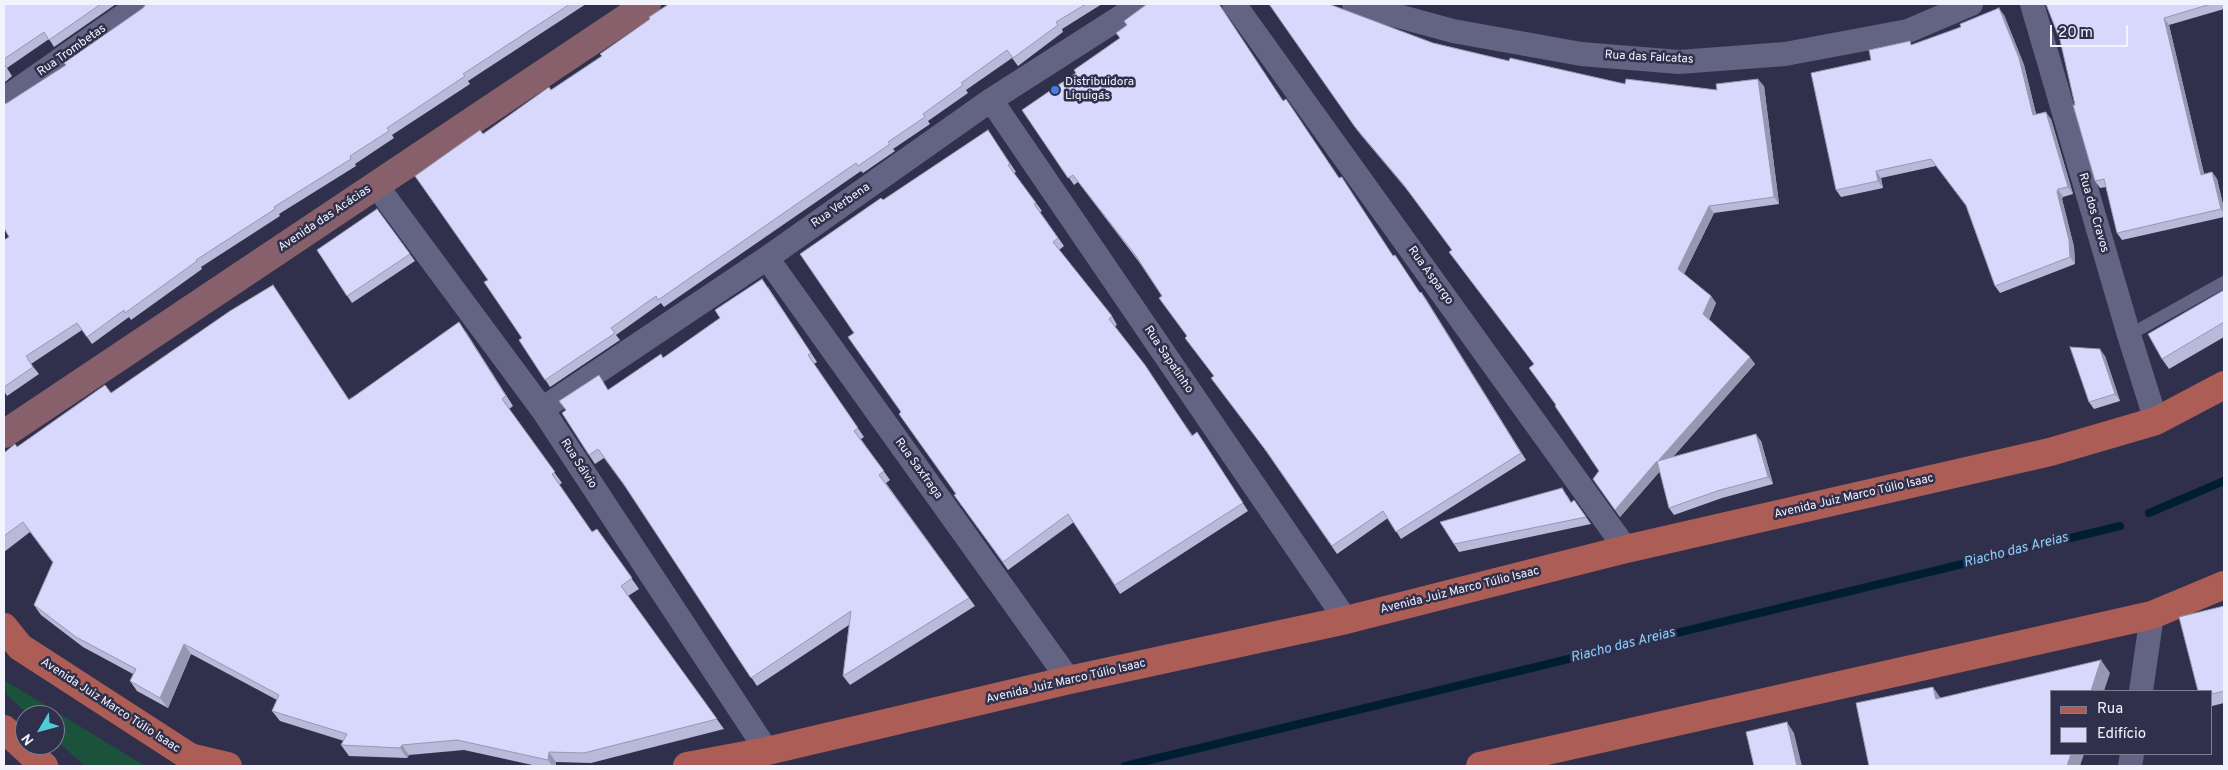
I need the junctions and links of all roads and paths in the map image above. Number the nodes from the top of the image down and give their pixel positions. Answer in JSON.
{"nodes":[{"id":1,"x":140,"y":4,"type":"edge"},
{"id":2,"x":647,"y":4,"type":"edge"},
{"id":3,"x":1141,"y":4,"type":"edge"},
{"id":4,"x":1234,"y":4,"type":"edge"},
{"id":5,"x":1354,"y":4,"type":"edge"},
{"id":6,"x":1971,"y":4,"type":"edge"},
{"id":7,"x":2032,"y":4,"type":"edge"},
{"id":8,"x":4,"y":98,"type":"edge"},
{"id":9,"x":990,"y":100,"type":"junction"},
{"id":10,"x":376,"y":185,"type":"junction"},
{"id":11,"x":767,"y":258,"type":"junction"},
{"id":12,"x":2224,"y":282,"type":"edge"},
{"id":13,"x":2128,"y":335,"type":"junction"},
{"id":14,"x":2224,"y":385,"type":"edge"},
{"id":15,"x":542,"y":409,"type":"junction"},
{"id":16,"x":2156,"y":421,"type":"junction"},
{"id":17,"x":4,"y":434,"type":"edge"},
{"id":18,"x":1626,"y":549,"type":"junction"},
{"id":19,"x":2224,"y":585,"type":"edge"},
{"id":20,"x":2152,"y":615,"type":"junction"},
{"id":21,"x":1346,"y":620,"type":"junction"},
{"id":22,"x":4,"y":626,"type":"edge"},
{"id":23,"x":1069,"y":680,"type":"junction"},
{"id":24,"x":2141,"y":690,"type":"edge"},
{"id":25,"x":4,"y":729,"type":"edge"},
{"id":26,"x":768,"y":752,"type":"junction"},
{"id":27,"x":44,"y":766,"type":"edge"},
{"id":28,"x":228,"y":766,"type":"edge"},
{"id":29,"x":687,"y":766,"type":"edge"},
{"id":30,"x":1480,"y":766,"type":"edge"}],
"edges":[{"from":1,"to":8,"type":"street","name":"Rua Trombetas"},
{"from":2,"to":10,"type":"main road","name":"Avenida das Acácias"},
{"from":3,"to":9,"type":"street","name":"Rua Verbena"},
{"from":4,"to":18,"type":"street","name":"Rua Aspargo"},
{"from":5,"to":6,"type":"street","name":"Rua das Falcatas"},
{"from":7,"to":13,"type":"street","name":"Rua dos Cravos"},
{"from":9,"to":11,"type":"street","name":"Rua Verbena"},
{"from":9,"to":21,"type":"street","name":"Rua Sapatinho"},
{"from":10,"to":15,"type":"street","name":"Rua Sálvio"},
{"from":10,"to":17,"type":"main road","name":"Avenida das Acácias"},
{"from":11,"to":15,"type":"street","name":"Rua Verbena"},
{"from":11,"to":23,"type":"street","name":"Rua Saxfraga"},
{"from":12,"to":13,"type":"lane"},
{"from":13,"to":16,"type":"street","name":"Rua dos Cravos"},
{"from":14,"to":16,"type":"main road","name":"Avenida Juiz Marco Túlio Isaac"},
{"from":15,"to":26,"type":"street","name":"Rua Sálvio"},
{"from":16,"to":18,"type":"main road","name":"Avenida Juiz Marco Túlio Isaac"},
{"from":18,"to":21,"type":"main road","name":"Avenida Juiz Marco Túlio Isaac"},
{"from":19,"to":20,"type":"main road"},
{"from":20,"to":24,"type":"street"},
{"from":20,"to":30,"type":"main road"},
{"from":21,"to":23,"type":"main road","name":"Avenida Juiz Marco Túlio Isaac"},
{"from":22,"to":28,"type":"main road","name":"Avenida Juiz Marco Túlio Isaac"},
{"from":23,"to":26,"type":"main road","name":"Avenida Juiz Marco Túlio Isaac"},
{"from":25,"to":27,"type":"main road"},
{"from":26,"to":29,"type":"main road","name":"Avenida Juiz Marco Túlio Isaac"}]}
